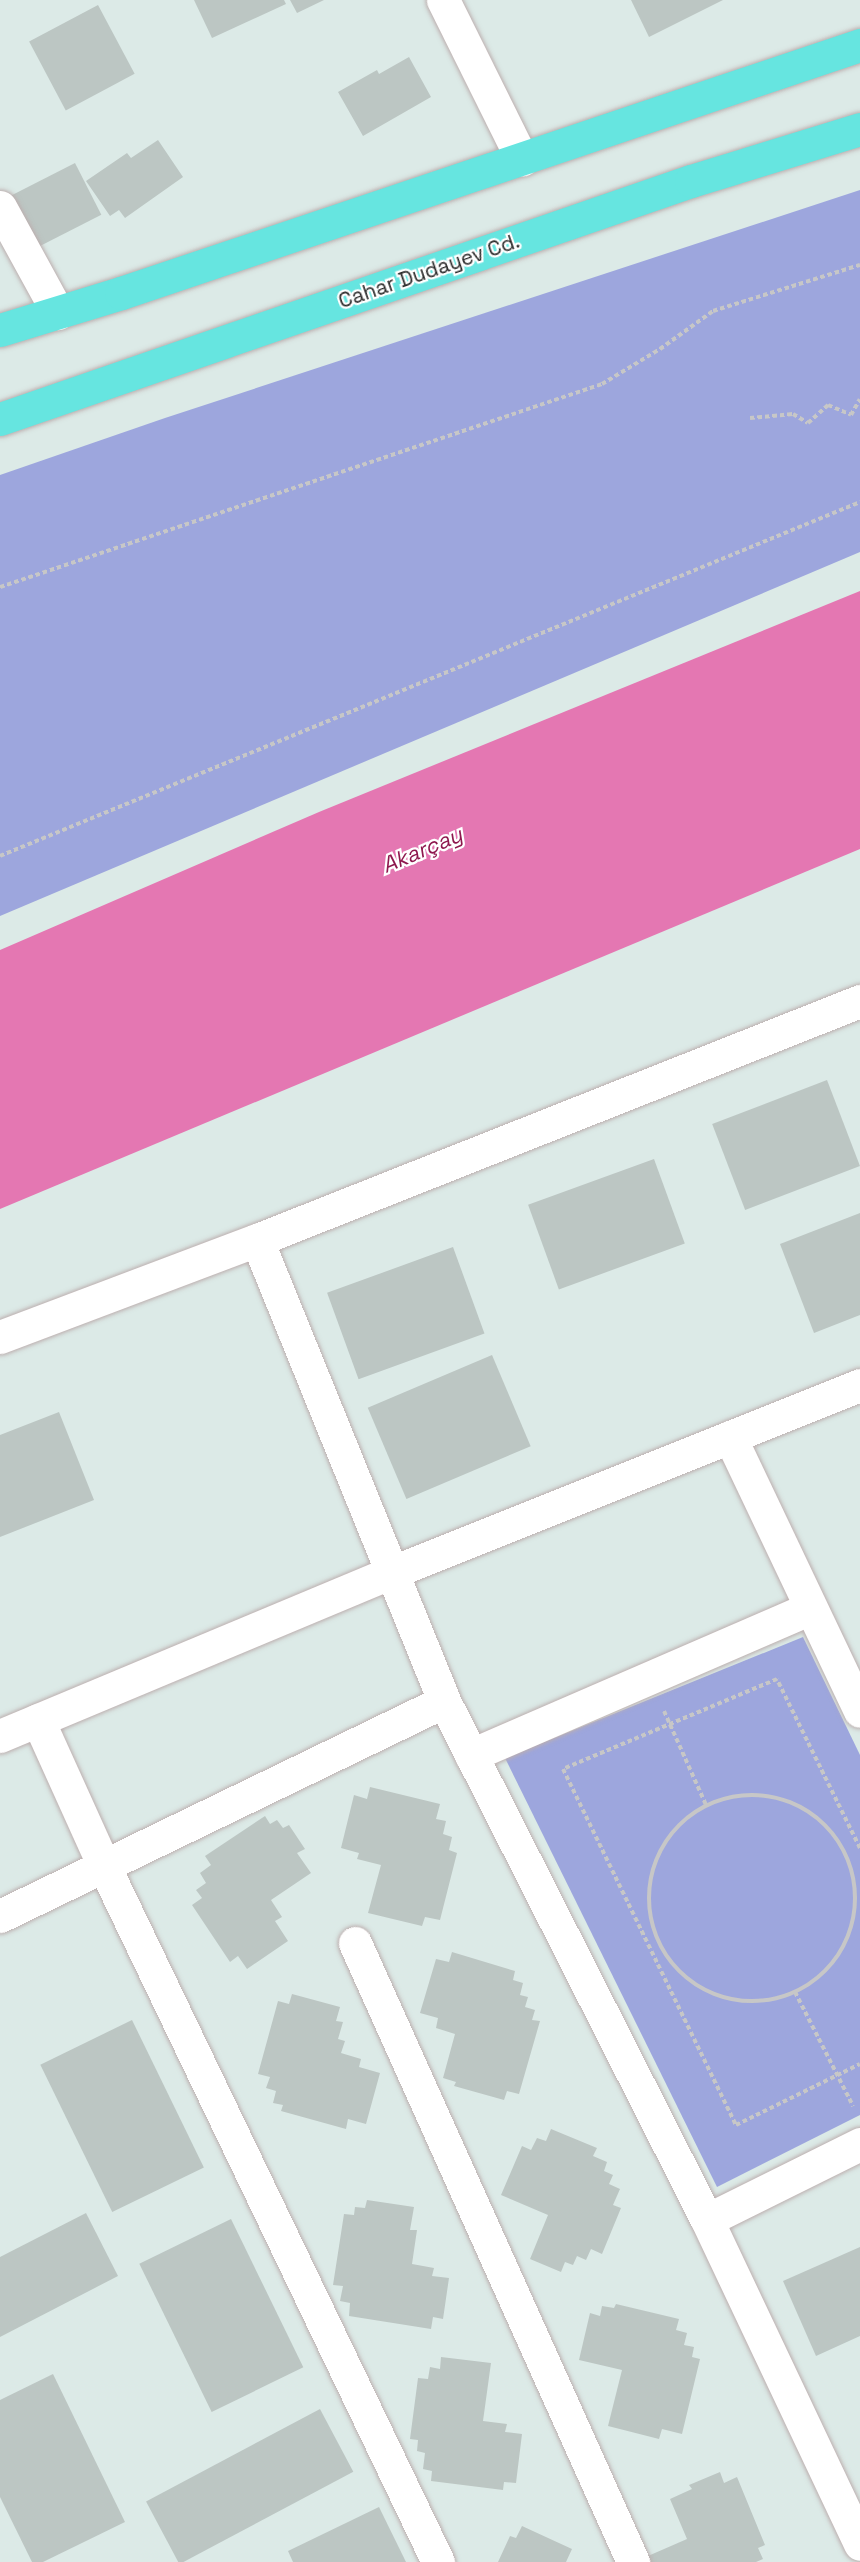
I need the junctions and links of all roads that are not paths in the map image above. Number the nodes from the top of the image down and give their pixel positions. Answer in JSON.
{"nodes":[{"id":1,"x":443,"y":0,"type":"edge"},
{"id":2,"x":860,"y":45,"type":"edge"},
{"id":3,"x":860,"y":129,"type":"edge"},
{"id":4,"x":522,"y":159,"type":"junction"},
{"id":5,"x":0,"y":207,"type":"edge"},
{"id":6,"x":58,"y":313,"type":"junction"},
{"id":7,"x":0,"y":330,"type":"edge"},
{"id":8,"x":0,"y":419,"type":"edge"},
{"id":9,"x":860,"y":1001,"type":"edge"},
{"id":10,"x":256,"y":1240,"type":"junction"},
{"id":11,"x":0,"y":1337,"type":"edge"},
{"id":12,"x":860,"y":1385,"type":"edge"},
{"id":13,"x":730,"y":1437,"type":"junction"},
{"id":14,"x":390,"y":1573,"type":"junction"},
{"id":15,"x":811,"y":1608,"type":"junction"},
{"id":16,"x":444,"y":1701,"type":"junction"},
{"id":17,"x":860,"y":1711,"type":"edge"},
{"id":18,"x":38,"y":1720,"type":"junction"},
{"id":19,"x":0,"y":1736,"type":"edge"},
{"id":20,"x":471,"y":1755,"type":"junction"},
{"id":21,"x":104,"y":1866,"type":"junction"},
{"id":22,"x":0,"y":1916,"type":"edge"},
{"id":23,"x":355,"y":1943,"type":"dead end"},
{"id":24,"x":860,"y":2144,"type":"edge"},
{"id":25,"x":707,"y":2220,"type":"junction"},
{"id":26,"x":860,"y":2544,"type":"edge"},
{"id":27,"x":438,"y":2562,"type":"edge"},
{"id":28,"x":633,"y":2562,"type":"edge"}],
"edges":[{"from":1,"to":4,"type":"street"},
{"from":2,"to":4,"type":"main road"},
{"from":3,"to":8,"type":"main road","name":"Cahar Dudayev Cd."},
{"from":4,"to":6,"type":"main road"},
{"from":5,"to":6,"type":"street"},
{"from":6,"to":7,"type":"main road"},
{"from":9,"to":10,"type":"street"},
{"from":10,"to":11,"type":"street"},
{"from":10,"to":14,"type":"street"},
{"from":12,"to":13,"type":"street"},
{"from":13,"to":14,"type":"street"},
{"from":13,"to":15,"type":"street"},
{"from":14,"to":16,"type":"street"},
{"from":14,"to":18,"type":"street"},
{"from":15,"to":17,"type":"street"},
{"from":15,"to":20,"type":"street"},
{"from":16,"to":20,"type":"street"},
{"from":16,"to":21,"type":"street"},
{"from":18,"to":19,"type":"street"},
{"from":18,"to":21,"type":"street"},
{"from":20,"to":25,"type":"street"},
{"from":21,"to":22,"type":"street"},
{"from":21,"to":27,"type":"street"},
{"from":23,"to":28,"type":"street"},
{"from":24,"to":25,"type":"street"},
{"from":25,"to":26,"type":"street"}]}
